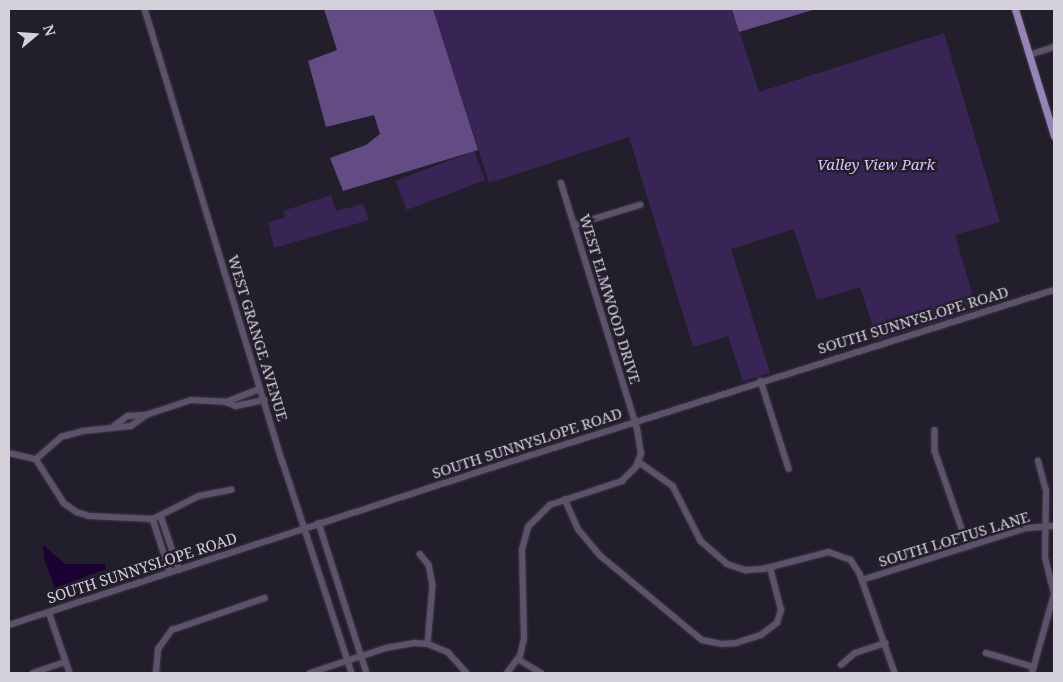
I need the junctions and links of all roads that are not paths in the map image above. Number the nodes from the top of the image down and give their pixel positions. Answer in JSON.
{"nodes":[{"id":1,"x":145,"y":9,"type":"edge"},
{"id":2,"x":1015,"y":9,"type":"edge"},
{"id":3,"x":1054,"y":47,"type":"edge"},
{"id":4,"x":1029,"y":55,"type":"junction"},
{"id":5,"x":1054,"y":136,"type":"edge"},
{"id":6,"x":562,"y":183,"type":"dead end"},
{"id":7,"x":640,"y":205,"type":"dead end"},
{"id":8,"x":574,"y":225,"type":"junction"},
{"id":9,"x":1054,"y":290,"type":"edge"},
{"id":10,"x":761,"y":381,"type":"junction"},
{"id":11,"x":260,"y":389,"type":"junction"},
{"id":12,"x":264,"y":400,"type":"junction"},
{"id":13,"x":226,"y":402,"type":"junction"},
{"id":14,"x":146,"y":415,"type":"junction"},
{"id":15,"x":635,"y":422,"type":"junction"},
{"id":16,"x":114,"y":426,"type":"junction"},
{"id":17,"x":935,"y":430,"type":"dead end"},
{"id":18,"x":9,"y":453,"type":"edge"},
{"id":19,"x":36,"y":459,"type":"junction"},
{"id":20,"x":1038,"y":461,"type":"dead end"},
{"id":21,"x":639,"y":462,"type":"junction"},
{"id":22,"x":789,"y":469,"type":"dead end"},
{"id":23,"x":232,"y":490,"type":"dead end"},
{"id":24,"x":565,"y":499,"type":"junction"},
{"id":25,"x":161,"y":516,"type":"junction"},
{"id":26,"x":153,"y":518,"type":"junction"},
{"id":27,"x":319,"y":523,"type":"junction"},
{"id":28,"x":1046,"y":526,"type":"junction"},
{"id":29,"x":1054,"y":526,"type":"edge"},
{"id":30,"x":305,"y":527,"type":"junction"},
{"id":31,"x":968,"y":546,"type":"junction"},
{"id":32,"x":420,"y":554,"type":"dead end"},
{"id":33,"x":770,"y":568,"type":"junction"},
{"id":34,"x":179,"y":569,"type":"junction"},
{"id":35,"x":170,"y":572,"type":"junction"},
{"id":36,"x":862,"y":580,"type":"junction"},
{"id":37,"x":265,"y":598,"type":"dead end"},
{"id":38,"x":1053,"y":604,"type":"edge"},
{"id":39,"x":49,"y":612,"type":"junction"},
{"id":40,"x":9,"y":625,"type":"edge"},
{"id":41,"x":885,"y":643,"type":"junction"},
{"id":42,"x":428,"y":644,"type":"junction"},
{"id":43,"x":986,"y":653,"type":"dead end"},
{"id":44,"x":362,"y":656,"type":"junction"},
{"id":45,"x":518,"y":659,"type":"junction"},
{"id":46,"x":348,"y":660,"type":"junction"},
{"id":47,"x":65,"y":662,"type":"junction"},
{"id":48,"x":841,"y":665,"type":"dead end"},
{"id":49,"x":1034,"y":667,"type":"junction"},
{"id":50,"x":32,"y":673,"type":"edge"},
{"id":51,"x":70,"y":673,"type":"edge"},
{"id":52,"x":156,"y":673,"type":"edge"},
{"id":53,"x":310,"y":673,"type":"edge"},
{"id":54,"x":352,"y":673,"type":"edge"},
{"id":55,"x":367,"y":673,"type":"edge"},
{"id":56,"x":467,"y":673,"type":"edge"},
{"id":57,"x":507,"y":673,"type":"edge"},
{"id":58,"x":542,"y":673,"type":"edge"},
{"id":59,"x":895,"y":673,"type":"edge"},
{"id":60,"x":1032,"y":673,"type":"edge"}],
"edges":[{"from":1,"to":11,"type":"street","name":"WEST GRANGE AVENUE"},
{"from":2,"to":4,"type":"main road"},
{"from":3,"to":4,"type":"street"},
{"from":4,"to":5,"type":"main road"},
{"from":6,"to":8,"type":"street","name":"WEST ELMWOOD DRIVE"},
{"from":7,"to":8,"type":"street"},
{"from":8,"to":15,"type":"street","name":"WEST ELMWOOD DRIVE"},
{"from":9,"to":10,"type":"street","name":"SOUTH SUNNYSLOPE ROAD"},
{"from":10,"to":15,"type":"street","name":"SOUTH SUNNYSLOPE ROAD"},
{"from":10,"to":22,"type":"street"},
{"from":11,"to":12,"type":"street","name":"WEST GRANGE AVENUE"},
{"from":11,"to":13,"type":"street"},
{"from":12,"to":13,"type":"street"},
{"from":12,"to":30,"type":"street","name":"WEST GRANGE AVENUE"},
{"from":13,"to":14,"type":"street"},
{"from":14,"to":16,"type":"street"},
{"from":14,"to":16,"type":"street"},
{"from":15,"to":21,"type":"street","name":"WEST ELMWOOD DRIVE"},
{"from":15,"to":27,"type":"street","name":"SOUTH SUNNYSLOPE ROAD"},
{"from":16,"to":19,"type":"street"},
{"from":17,"to":31,"type":"street"},
{"from":18,"to":19,"type":"street"},
{"from":19,"to":26,"type":"street"},
{"from":20,"to":28,"type":"street"},
{"from":21,"to":24,"type":"street"},
{"from":21,"to":33,"type":"street"},
{"from":23,"to":25,"type":"street"},
{"from":24,"to":33,"type":"street"},
{"from":24,"to":45,"type":"street"},
{"from":25,"to":26,"type":"street"},
{"from":25,"to":34,"type":"street"},
{"from":26,"to":35,"type":"street"},
{"from":27,"to":30,"type":"street","name":"SOUTH SUNNYSLOPE ROAD"},
{"from":27,"to":44,"type":"street"},
{"from":28,"to":29,"type":"street","name":"SOUTH LOFTUS LANE"},
{"from":28,"to":31,"type":"street","name":"SOUTH LOFTUS LANE"},
{"from":28,"to":38,"type":"street"},
{"from":30,"to":34,"type":"street","name":"SOUTH SUNNYSLOPE ROAD"},
{"from":30,"to":46,"type":"street","name":"WEST GRANGE AVENUE"},
{"from":31,"to":36,"type":"street","name":"SOUTH LOFTUS LANE"},
{"from":32,"to":42,"type":"street"},
{"from":33,"to":36,"type":"street"},
{"from":34,"to":35,"type":"street","name":"SOUTH SUNNYSLOPE ROAD"},
{"from":35,"to":39,"type":"street","name":"SOUTH SUNNYSLOPE ROAD"},
{"from":36,"to":41,"type":"street"},
{"from":37,"to":52,"type":"street"},
{"from":38,"to":49,"type":"street"},
{"from":39,"to":40,"type":"street","name":"SOUTH SUNNYSLOPE ROAD"},
{"from":39,"to":47,"type":"street"},
{"from":41,"to":48,"type":"street"},
{"from":41,"to":59,"type":"street"},
{"from":42,"to":44,"type":"street"},
{"from":42,"to":56,"type":"street"},
{"from":43,"to":49,"type":"street"},
{"from":44,"to":46,"type":"street"},
{"from":44,"to":55,"type":"street"},
{"from":45,"to":57,"type":"street"},
{"from":45,"to":58,"type":"street"},
{"from":46,"to":53,"type":"street"},
{"from":46,"to":54,"type":"street","name":"WEST GRANGE AVENUE"},
{"from":47,"to":50,"type":"street"},
{"from":47,"to":51,"type":"street"},
{"from":49,"to":60,"type":"street"}]}
